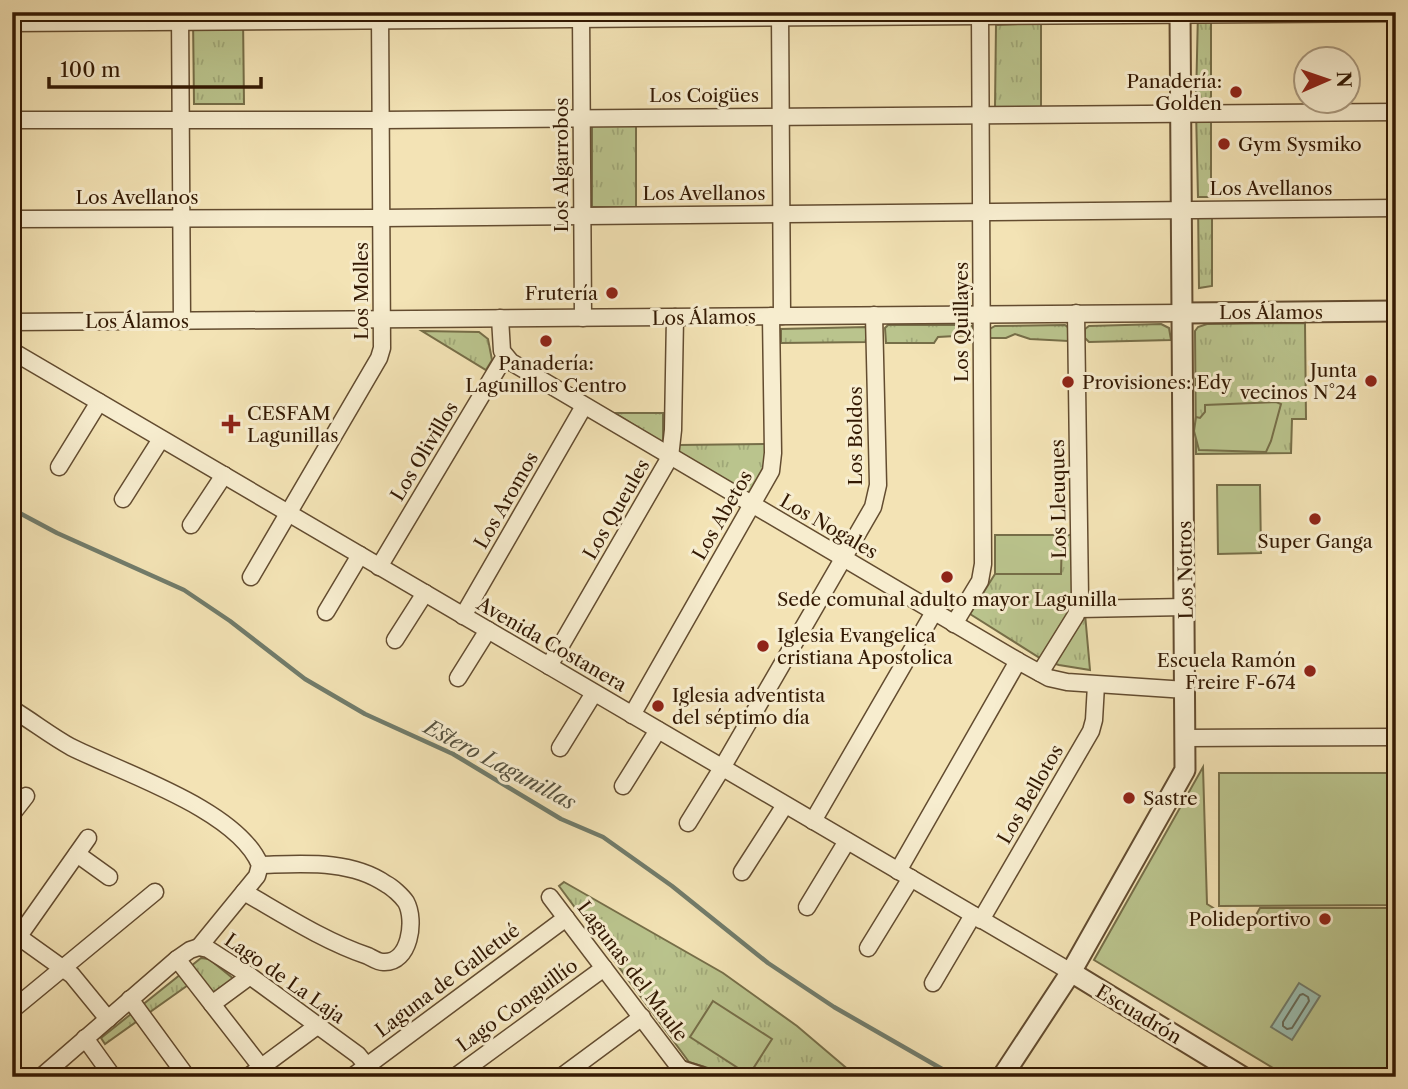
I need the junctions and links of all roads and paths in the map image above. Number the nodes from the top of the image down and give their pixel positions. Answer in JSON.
{"nodes":[{"id":1,"x":1180,"y":13,"type":"edge"},
{"id":2,"x":1396,"y":13,"type":"edge"},
{"id":3,"x":980,"y":14,"type":"edge"},
{"id":4,"x":780,"y":15,"type":"edge"},
{"id":5,"x":380,"y":16,"type":"edge"},
{"id":6,"x":581,"y":16,"type":"edge"},
{"id":7,"x":180,"y":17,"type":"edge"},
{"id":8,"x":12,"y":23,"type":"edge"},
{"id":9,"x":1396,"y":112,"type":"edge"},
{"id":10,"x":1181,"y":113,"type":"junction"},
{"id":11,"x":981,"y":114,"type":"junction"},
{"id":12,"x":781,"y":116,"type":"junction"},
{"id":13,"x":582,"y":117,"type":"junction"},
{"id":14,"x":12,"y":120,"type":"edge"},
{"id":15,"x":181,"y":120,"type":"junction"},
{"id":16,"x":381,"y":120,"type":"junction"},
{"id":17,"x":1396,"y":208,"type":"edge"},
{"id":18,"x":1182,"y":210,"type":"junction"},
{"id":19,"x":981,"y":212,"type":"junction"},
{"id":20,"x":781,"y":213,"type":"junction"},
{"id":21,"x":582,"y":215,"type":"junction"},
{"id":22,"x":182,"y":218,"type":"junction"},
{"id":23,"x":382,"y":218,"type":"junction"},
{"id":24,"x":12,"y":219,"type":"edge"},
{"id":25,"x":1396,"y":311,"type":"edge"},
{"id":26,"x":1076,"y":313,"type":"junction"},
{"id":27,"x":1182,"y":313,"type":"junction"},
{"id":28,"x":981,"y":314,"type":"junction"},
{"id":29,"x":874,"y":315,"type":"junction"},
{"id":30,"x":777,"y":316,"type":"junction"},
{"id":31,"x":675,"y":317,"type":"junction"},
{"id":32,"x":500,"y":318,"type":"junction"},
{"id":33,"x":583,"y":318,"type":"junction"},
{"id":34,"x":382,"y":319,"type":"junction"},
{"id":35,"x":183,"y":321,"type":"junction"},
{"id":36,"x":12,"y":322,"type":"edge"},
{"id":37,"x":12,"y":351,"type":"edge"},
{"id":38,"x":505,"y":356,"type":"junction"},
{"id":39,"x":99,"y":402,"type":"junction"},
{"id":40,"x":584,"y":406,"type":"junction"},
{"id":41,"x":161,"y":439,"type":"junction"},
{"id":42,"x":670,"y":457,"type":"junction"},
{"id":43,"x":59,"y":467,"type":"dead end"},
{"id":44,"x":223,"y":475,"type":"junction"},
{"id":45,"x":123,"y":499,"type":"dead end"},
{"id":46,"x":752,"y":505,"type":"junction"},
{"id":47,"x":289,"y":514,"type":"junction"},
{"id":48,"x":191,"y":525,"type":"dead end"},
{"id":49,"x":360,"y":555,"type":"junction"},
{"id":50,"x":844,"y":559,"type":"junction"},
{"id":51,"x":379,"y":567,"type":"junction"},
{"id":52,"x":251,"y":578,"type":"dead end"},
{"id":53,"x":425,"y":593,"type":"junction"},
{"id":54,"x":1185,"y":607,"type":"junction"},
{"id":55,"x":1079,"y":609,"type":"junction"},
{"id":56,"x":326,"y":612,"type":"dead end"},
{"id":57,"x":934,"y":612,"type":"junction"},
{"id":58,"x":463,"y":616,"type":"junction"},
{"id":59,"x":954,"y":624,"type":"junction"},
{"id":60,"x":488,"y":630,"type":"junction"},
{"id":61,"x":395,"y":640,"type":"dead end"},
{"id":62,"x":1018,"y":661,"type":"junction"},
{"id":63,"x":549,"y":666,"type":"junction"},
{"id":64,"x":1040,"y":673,"type":"junction"},
{"id":65,"x":458,"y":678,"type":"dead end"},
{"id":66,"x":1096,"y":684,"type":"junction"},
{"id":67,"x":1186,"y":690,"type":"junction"},
{"id":68,"x":594,"y":693,"type":"junction"},
{"id":69,"x":12,"y":709,"type":"edge"},
{"id":70,"x":632,"y":715,"type":"junction"},
{"id":71,"x":658,"y":730,"type":"junction"},
{"id":72,"x":1396,"y":737,"type":"edge"},
{"id":73,"x":1186,"y":738,"type":"junction"},
{"id":74,"x":561,"y":748,"type":"dead end"},
{"id":75,"x":722,"y":768,"type":"junction"},
{"id":76,"x":623,"y":786,"type":"dead end"},
{"id":77,"x":26,"y":796,"type":"dead end"},
{"id":78,"x":785,"y":805,"type":"junction"},
{"id":79,"x":12,"y":814,"type":"edge"},
{"id":80,"x":813,"y":821,"type":"junction"},
{"id":81,"x":688,"y":823,"type":"dead end"},
{"id":82,"x":88,"y":838,"type":"dead end"},
{"id":83,"x":846,"y":841,"type":"junction"},
{"id":84,"x":77,"y":854,"type":"junction"},
{"id":85,"x":261,"y":865,"type":"junction"},
{"id":86,"x":742,"y":872,"type":"dead end"},
{"id":87,"x":904,"y":875,"type":"junction"},
{"id":88,"x":109,"y":877,"type":"dead end"},
{"id":89,"x":155,"y":892,"type":"dead end"},
{"id":90,"x":244,"y":892,"type":"junction"},
{"id":91,"x":550,"y":897,"type":"dead end"},
{"id":92,"x":807,"y":907,"type":"dead end"},
{"id":93,"x":977,"y":917,"type":"junction"},
{"id":94,"x":566,"y":918,"type":"junction"},
{"id":95,"x":15,"y":934,"type":"edge"},
{"id":96,"x":199,"y":947,"type":"junction"},
{"id":97,"x":869,"y":948,"type":"dead end"},
{"id":98,"x":177,"y":959,"type":"junction"},
{"id":99,"x":63,"y":968,"type":"junction"},
{"id":100,"x":604,"y":968,"type":"junction"},
{"id":101,"x":1071,"y":972,"type":"junction"},
{"id":102,"x":250,"y":976,"type":"junction"},
{"id":103,"x":933,"y":983,"type":"dead end"},
{"id":104,"x":130,"y":999,"type":"junction"},
{"id":105,"x":212,"y":1004,"type":"junction"},
{"id":106,"x":12,"y":1010,"type":"edge"},
{"id":107,"x":642,"y":1017,"type":"junction"},
{"id":108,"x":108,"y":1019,"type":"junction"},
{"id":109,"x":317,"y":1026,"type":"junction"},
{"id":110,"x":85,"y":1038,"type":"junction"},
{"id":111,"x":372,"y":1071,"type":"edge"},
{"id":112,"x":254,"y":1072,"type":"edge"},
{"id":113,"x":686,"y":1075,"type":"edge"},
{"id":114,"x":41,"y":1077,"type":"edge"},
{"id":115,"x":113,"y":1077,"type":"edge"},
{"id":116,"x":187,"y":1077,"type":"edge"},
{"id":117,"x":352,"y":1077,"type":"edge"},
{"id":118,"x":455,"y":1077,"type":"edge"},
{"id":119,"x":561,"y":1077,"type":"edge"},
{"id":120,"x":1002,"y":1077,"type":"edge"},
{"id":121,"x":1243,"y":1077,"type":"edge"}],
"edges":[{"from":1,"to":2,"type":"street"},
{"from":1,"to":3,"type":"street"},
{"from":1,"to":10,"type":"street","name":"Los Notros"},
{"from":3,"to":4,"type":"street"},
{"from":3,"to":11,"type":"street","name":"Los Quillayes"},
{"from":4,"to":6,"type":"street"},
{"from":4,"to":12,"type":"street","name":"Los Abetos"},
{"from":5,"to":6,"type":"street"},
{"from":5,"to":7,"type":"street"},
{"from":5,"to":16,"type":"street","name":"Los Molles"},
{"from":6,"to":13,"type":"street","name":"Los Algarrobos"},
{"from":7,"to":8,"type":"street"},
{"from":7,"to":15,"type":"street"},
{"from":9,"to":10,"type":"street","name":"Los Coigües"},
{"from":10,"to":11,"type":"street","name":"Los Coigües"},
{"from":10,"to":18,"type":"street","name":"Los Notros"},
{"from":11,"to":12,"type":"street","name":"Los Coigües"},
{"from":11,"to":19,"type":"street","name":"Los Quillayes"},
{"from":12,"to":13,"type":"street","name":"Los Coigües"},
{"from":12,"to":20,"type":"street","name":"Los Abetos"},
{"from":13,"to":16,"type":"street","name":"Los Coigües"},
{"from":13,"to":21,"type":"street","name":"Los Algarrobos"},
{"from":14,"to":15,"type":"street","name":"Los Coigües"},
{"from":15,"to":16,"type":"street","name":"Los Coigües"},
{"from":15,"to":22,"type":"street"},
{"from":16,"to":23,"type":"street","name":"Los Molles"},
{"from":17,"to":18,"type":"street","name":"Los Avellanos"},
{"from":18,"to":19,"type":"street","name":"Los Avellanos"},
{"from":18,"to":27,"type":"street","name":"Los Notros"},
{"from":19,"to":20,"type":"street","name":"Los Avellanos"},
{"from":19,"to":28,"type":"street","name":"Los Quillayes"},
{"from":20,"to":21,"type":"street","name":"Los Avellanos"},
{"from":20,"to":30,"type":"street","name":"Los Abetos"},
{"from":21,"to":23,"type":"street","name":"Los Avellanos"},
{"from":21,"to":33,"type":"street","name":"Los Algarrobos"},
{"from":22,"to":23,"type":"street","name":"Los Avellanos"},
{"from":22,"to":24,"type":"street","name":"Los Avellanos"},
{"from":22,"to":35,"type":"street"},
{"from":23,"to":34,"type":"street","name":"Los Molles"},
{"from":25,"to":27,"type":"street","name":"Los Álamos"},
{"from":26,"to":27,"type":"street","name":"Los Álamos"},
{"from":26,"to":28,"type":"street","name":"Los Álamos"},
{"from":26,"to":55,"type":"street","name":"Los Lleuques"},
{"from":27,"to":54,"type":"street","name":"Los Notros"},
{"from":28,"to":29,"type":"street","name":"Los Álamos"},
{"from":28,"to":59,"type":"street","name":"Los Quillayes"},
{"from":29,"to":30,"type":"street","name":"Los Álamos"},
{"from":29,"to":50,"type":"street","name":"Los Boldos"},
{"from":30,"to":31,"type":"street","name":"Los Álamos"},
{"from":30,"to":46,"type":"street","name":"Los Abetos"},
{"from":31,"to":33,"type":"street","name":"Los Álamos"},
{"from":31,"to":42,"type":"street","name":"Los Queules"},
{"from":32,"to":33,"type":"street","name":"Los Álamos"},
{"from":32,"to":34,"type":"street","name":"Los Álamos"},
{"from":32,"to":38,"type":"street"},
{"from":34,"to":35,"type":"street","name":"Los Álamos"},
{"from":34,"to":47,"type":"street","name":"Los Molles"},
{"from":35,"to":36,"type":"street","name":"Los Álamos"},
{"from":37,"to":39,"type":"street","name":"Avenida Costanera"},
{"from":38,"to":40,"type":"street","name":"Los Nogales"},
{"from":38,"to":51,"type":"street","name":"Los Olivillos"},
{"from":39,"to":41,"type":"street","name":"Avenida Costanera"},
{"from":39,"to":43,"type":"street"},
{"from":40,"to":42,"type":"street","name":"Los Nogales"},
{"from":40,"to":58,"type":"street","name":"Los Aromos"},
{"from":41,"to":44,"type":"street","name":"Avenida Costanera"},
{"from":41,"to":45,"type":"street"},
{"from":42,"to":46,"type":"street","name":"Los Nogales"},
{"from":42,"to":63,"type":"street","name":"Los Queules"},
{"from":44,"to":47,"type":"street","name":"Avenida Costanera"},
{"from":44,"to":48,"type":"street"},
{"from":46,"to":50,"type":"street","name":"Los Nogales"},
{"from":46,"to":70,"type":"street","name":"Los Abetos"},
{"from":47,"to":49,"type":"street","name":"Avenida Costanera"},
{"from":47,"to":52,"type":"street","name":"Los Molles"},
{"from":49,"to":51,"type":"street","name":"Avenida Costanera"},
{"from":49,"to":56,"type":"street"},
{"from":50,"to":57,"type":"street","name":"Los Nogales"},
{"from":50,"to":75,"type":"street","name":"Los Boldos"},
{"from":51,"to":53,"type":"street","name":"Avenida Costanera"},
{"from":53,"to":58,"type":"street","name":"Avenida Costanera"},
{"from":53,"to":61,"type":"street"},
{"from":54,"to":55,"type":"street"},
{"from":54,"to":67,"type":"street","name":"Los Notros"},
{"from":55,"to":64,"type":"street"},
{"from":57,"to":59,"type":"street","name":"Los Nogales"},
{"from":57,"to":80,"type":"street"},
{"from":58,"to":60,"type":"street","name":"Avenida Costanera"},
{"from":59,"to":62,"type":"street","name":"Los Nogales"},
{"from":60,"to":63,"type":"street","name":"Avenida Costanera"},
{"from":60,"to":65,"type":"street"},
{"from":62,"to":64,"type":"street","name":"Los Nogales"},
{"from":62,"to":87,"type":"street"},
{"from":63,"to":68,"type":"street","name":"Avenida Costanera"},
{"from":64,"to":66,"type":"street","name":"Los Nogales"},
{"from":66,"to":67,"type":"street","name":"Los Nogales"},
{"from":66,"to":93,"type":"street","name":"Los Bellotos"},
{"from":67,"to":73,"type":"street","name":"Los Notros"},
{"from":68,"to":70,"type":"street","name":"Avenida Costanera"},
{"from":68,"to":74,"type":"street"},
{"from":69,"to":85,"type":"street"},
{"from":70,"to":71,"type":"street","name":"Avenida Costanera"},
{"from":71,"to":75,"type":"street","name":"Avenida Costanera"},
{"from":71,"to":76,"type":"street"},
{"from":72,"to":73,"type":"street"},
{"from":73,"to":101,"type":"street","name":"Los Notros"},
{"from":75,"to":78,"type":"street","name":"Avenida Costanera"},
{"from":75,"to":81,"type":"street","name":"Los Boldos"},
{"from":77,"to":79,"type":"street"},
{"from":78,"to":80,"type":"street","name":"Avenida Costanera"},
{"from":78,"to":86,"type":"street"},
{"from":80,"to":83,"type":"street","name":"Avenida Costanera"},
{"from":82,"to":84,"type":"street"},
{"from":83,"to":87,"type":"street","name":"Avenida Costanera"},
{"from":83,"to":92,"type":"street"},
{"from":84,"to":88,"type":"street"},
{"from":84,"to":95,"type":"street"},
{"from":85,"to":90,"type":"street"},
{"from":85,"to":90,"type":"street"},
{"from":87,"to":93,"type":"street","name":"Avenida Costanera"},
{"from":87,"to":97,"type":"street"},
{"from":89,"to":99,"type":"street"},
{"from":90,"to":96,"type":"street"},
{"from":91,"to":94,"type":"street","name":"Lagunas del Maule"},
{"from":93,"to":101,"type":"street","name":"Avenida Costanera"},
{"from":93,"to":103,"type":"street","name":"Los Bellotos"},
{"from":94,"to":100,"type":"street","name":"Lagunas del Maule"},
{"from":94,"to":111,"type":"street","name":"Laguna de Galletué"},
{"from":95,"to":99,"type":"street"},
{"from":96,"to":98,"type":"street"},
{"from":96,"to":102,"type":"street","name":"Lago de La Laja"},
{"from":98,"to":104,"type":"street"},
{"from":98,"to":105,"type":"street"},
{"from":99,"to":106,"type":"street"},
{"from":99,"to":108,"type":"street"},
{"from":100,"to":107,"type":"street","name":"Lagunas del Maule"},
{"from":100,"to":118,"type":"street","name":"Lago Conguillío"},
{"from":101,"to":120,"type":"street","name":"Los Notros"},
{"from":101,"to":121,"type":"street","name":"Escuadrón"},
{"from":102,"to":105,"type":"street"},
{"from":102,"to":109,"type":"street","name":"Lago de La Laja"},
{"from":104,"to":108,"type":"street"},
{"from":104,"to":116,"type":"street"},
{"from":105,"to":112,"type":"street"},
{"from":107,"to":113,"type":"street","name":"Lagunas del Maule"},
{"from":107,"to":119,"type":"street"},
{"from":108,"to":110,"type":"street"},
{"from":109,"to":111,"type":"street","name":"Lago de La Laja"},
{"from":109,"to":112,"type":"street"},
{"from":110,"to":114,"type":"street"},
{"from":110,"to":115,"type":"street"},
{"from":111,"to":117,"type":"street","name":"Laguna de Galletué"}]}
